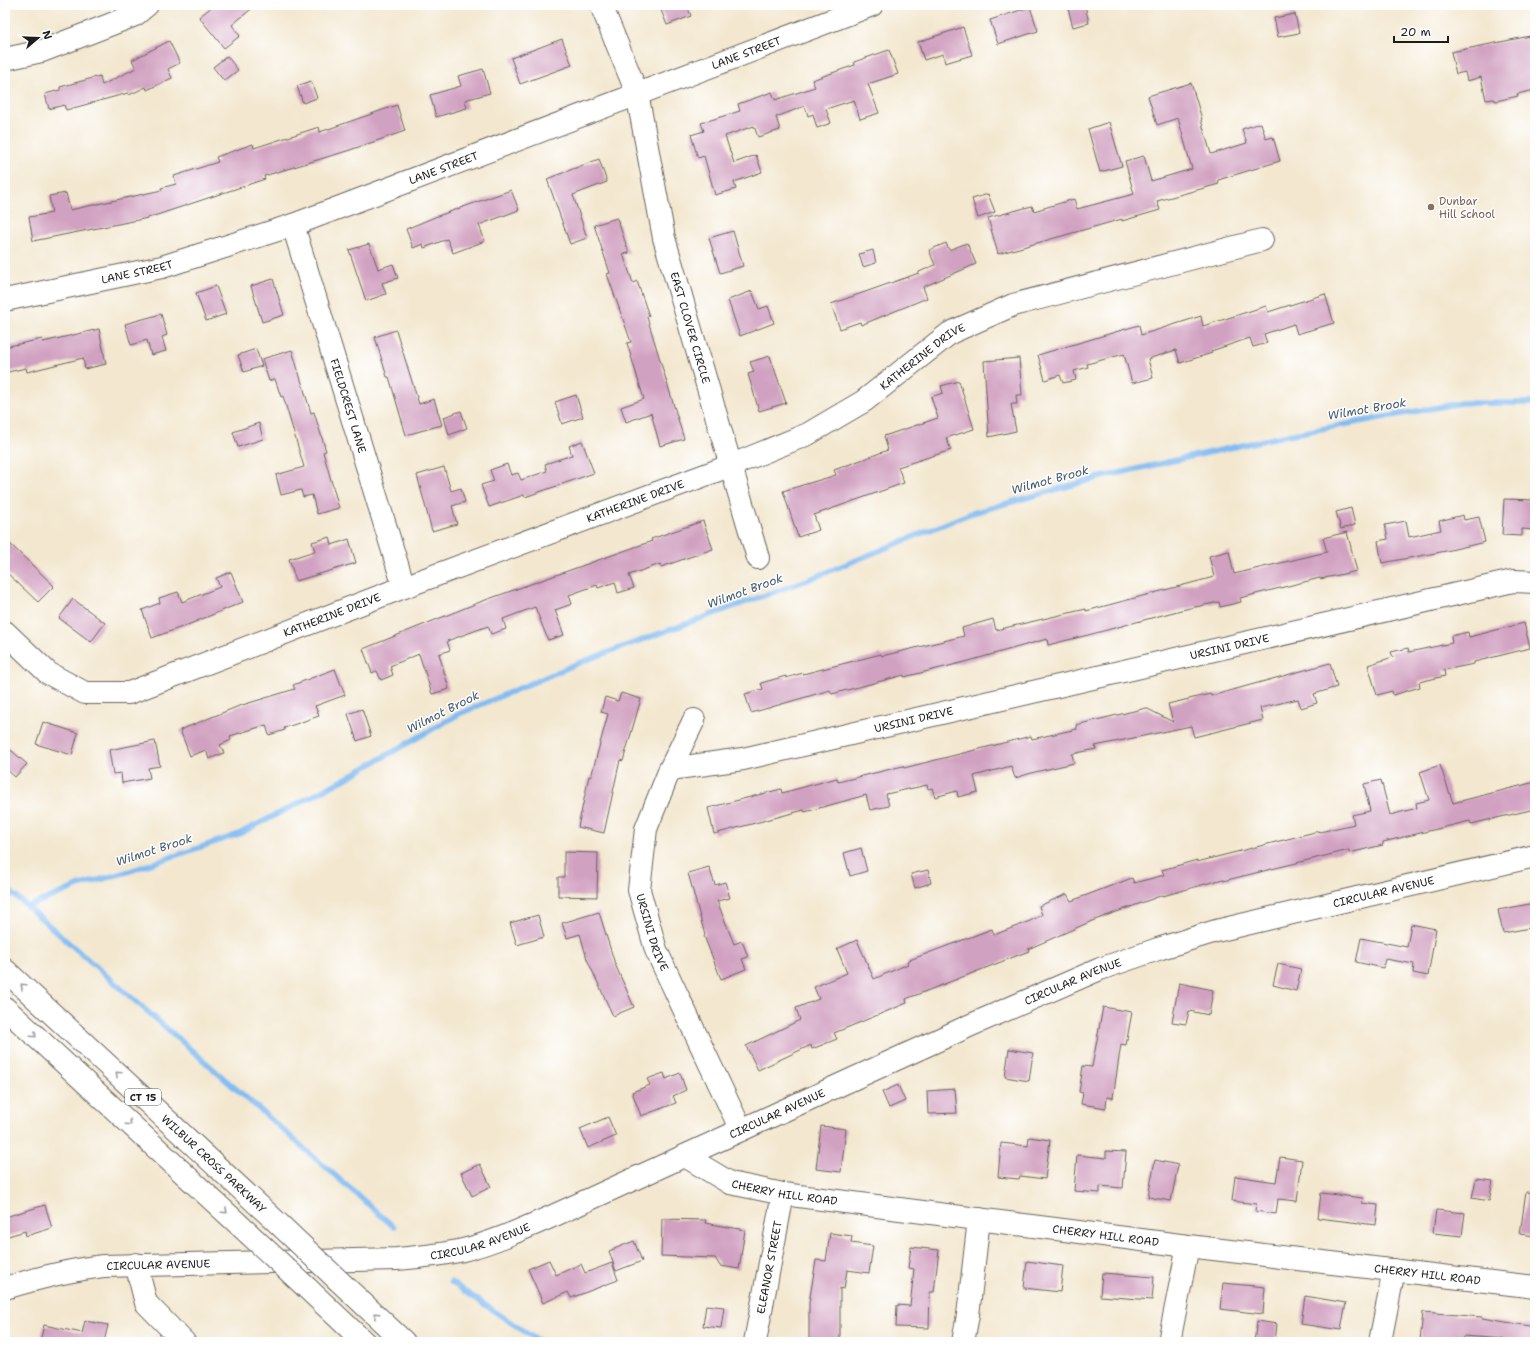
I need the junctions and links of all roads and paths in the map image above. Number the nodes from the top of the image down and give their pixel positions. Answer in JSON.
{"nodes":[{"id":1,"x":146,"y":5,"type":"edge"},
{"id":2,"x":601,"y":5,"type":"edge"},
{"id":3,"x":872,"y":5,"type":"edge"},
{"id":4,"x":5,"y":59,"type":"edge"},
{"id":5,"x":637,"y":94,"type":"junction"},
{"id":6,"x":293,"y":225,"type":"junction"},
{"id":7,"x":1262,"y":240,"type":"dead end"},
{"id":8,"x":5,"y":300,"type":"edge"},
{"id":9,"x":732,"y":465,"type":"junction"},
{"id":10,"x":758,"y":558,"type":"dead end"},
{"id":11,"x":1535,"y":582,"type":"edge"},
{"id":12,"x":404,"y":587,"type":"junction"},
{"id":13,"x":5,"y":632,"type":"edge"},
{"id":14,"x":694,"y":720,"type":"dead end"},
{"id":15,"x":670,"y":769,"type":"junction"},
{"id":16,"x":1535,"y":856,"type":"edge"},
{"id":17,"x":5,"y":970,"type":"edge"},
{"id":18,"x":5,"y":1008,"type":"edge"},
{"id":19,"x":741,"y":1130,"type":"junction"},
{"id":20,"x":685,"y":1156,"type":"junction"},
{"id":21,"x":783,"y":1194,"type":"junction"},
{"id":22,"x":980,"y":1219,"type":"junction"},
{"id":23,"x":1188,"y":1246,"type":"junction"},
{"id":24,"x":136,"y":1264,"type":"junction"},
{"id":25,"x":1394,"y":1270,"type":"junction"},
{"id":26,"x":5,"y":1288,"type":"edge"},
{"id":27,"x":1535,"y":1288,"type":"edge"},
{"id":28,"x":184,"y":1342,"type":"edge"},
{"id":29,"x":364,"y":1342,"type":"edge"},
{"id":30,"x":404,"y":1342,"type":"edge"},
{"id":31,"x":755,"y":1342,"type":"edge"},
{"id":32,"x":963,"y":1342,"type":"edge"},
{"id":33,"x":1169,"y":1342,"type":"edge"},
{"id":34,"x":1380,"y":1342,"type":"edge"}],
"edges":[{"from":1,"to":4,"type":"main road"},
{"from":2,"to":5,"type":"main road","name":"EAST CLOVER CIRCLE"},
{"from":3,"to":5,"type":"main road","name":"LANE STREET"},
{"from":5,"to":6,"type":"main road","name":"LANE STREET"},
{"from":5,"to":9,"type":"main road","name":"EAST CLOVER CIRCLE"},
{"from":6,"to":8,"type":"main road","name":"LANE STREET"},
{"from":6,"to":12,"type":"main road","name":"FIELDCREST LANE"},
{"from":7,"to":9,"type":"main road","name":"KATHERINE DRIVE"},
{"from":9,"to":10,"type":"main road","name":"EAST CLOVER CIRCLE"},
{"from":9,"to":12,"type":"main road","name":"KATHERINE DRIVE"},
{"from":11,"to":15,"type":"main road","name":"URSINI DRIVE"},
{"from":12,"to":13,"type":"main road","name":"KATHERINE DRIVE"},
{"from":14,"to":15,"type":"main road"},
{"from":15,"to":19,"type":"main road","name":"URSINI DRIVE"},
{"from":16,"to":19,"type":"main road","name":"CIRCULAR AVENUE"},
{"from":30,"to":17,"type":"main road","name":"WILBUR CROSS PARKWAY","number":"CT 15","one_way":true,"bridge":true},
{"from":18,"to":29,"type":"main road","number":"CT 15","one_way":true,"bridge":true},
{"from":19,"to":20,"type":"main road","name":"CIRCULAR AVENUE"},
{"from":20,"to":21,"type":"main road","name":"CHERRY HILL ROAD"},
{"from":20,"to":24,"type":"main road","name":"CIRCULAR AVENUE"},
{"from":21,"to":22,"type":"main road","name":"CHERRY HILL ROAD"},
{"from":21,"to":31,"type":"main road","name":"ELEANOR STREET"},
{"from":22,"to":23,"type":"main road","name":"CHERRY HILL ROAD"},
{"from":22,"to":32,"type":"main road"},
{"from":23,"to":25,"type":"main road","name":"CHERRY HILL ROAD"},
{"from":23,"to":33,"type":"main road"},
{"from":24,"to":26,"type":"main road","name":"CIRCULAR AVENUE"},
{"from":24,"to":28,"type":"main road"},
{"from":25,"to":27,"type":"main road","name":"CHERRY HILL ROAD"},
{"from":25,"to":34,"type":"main road"}]}
